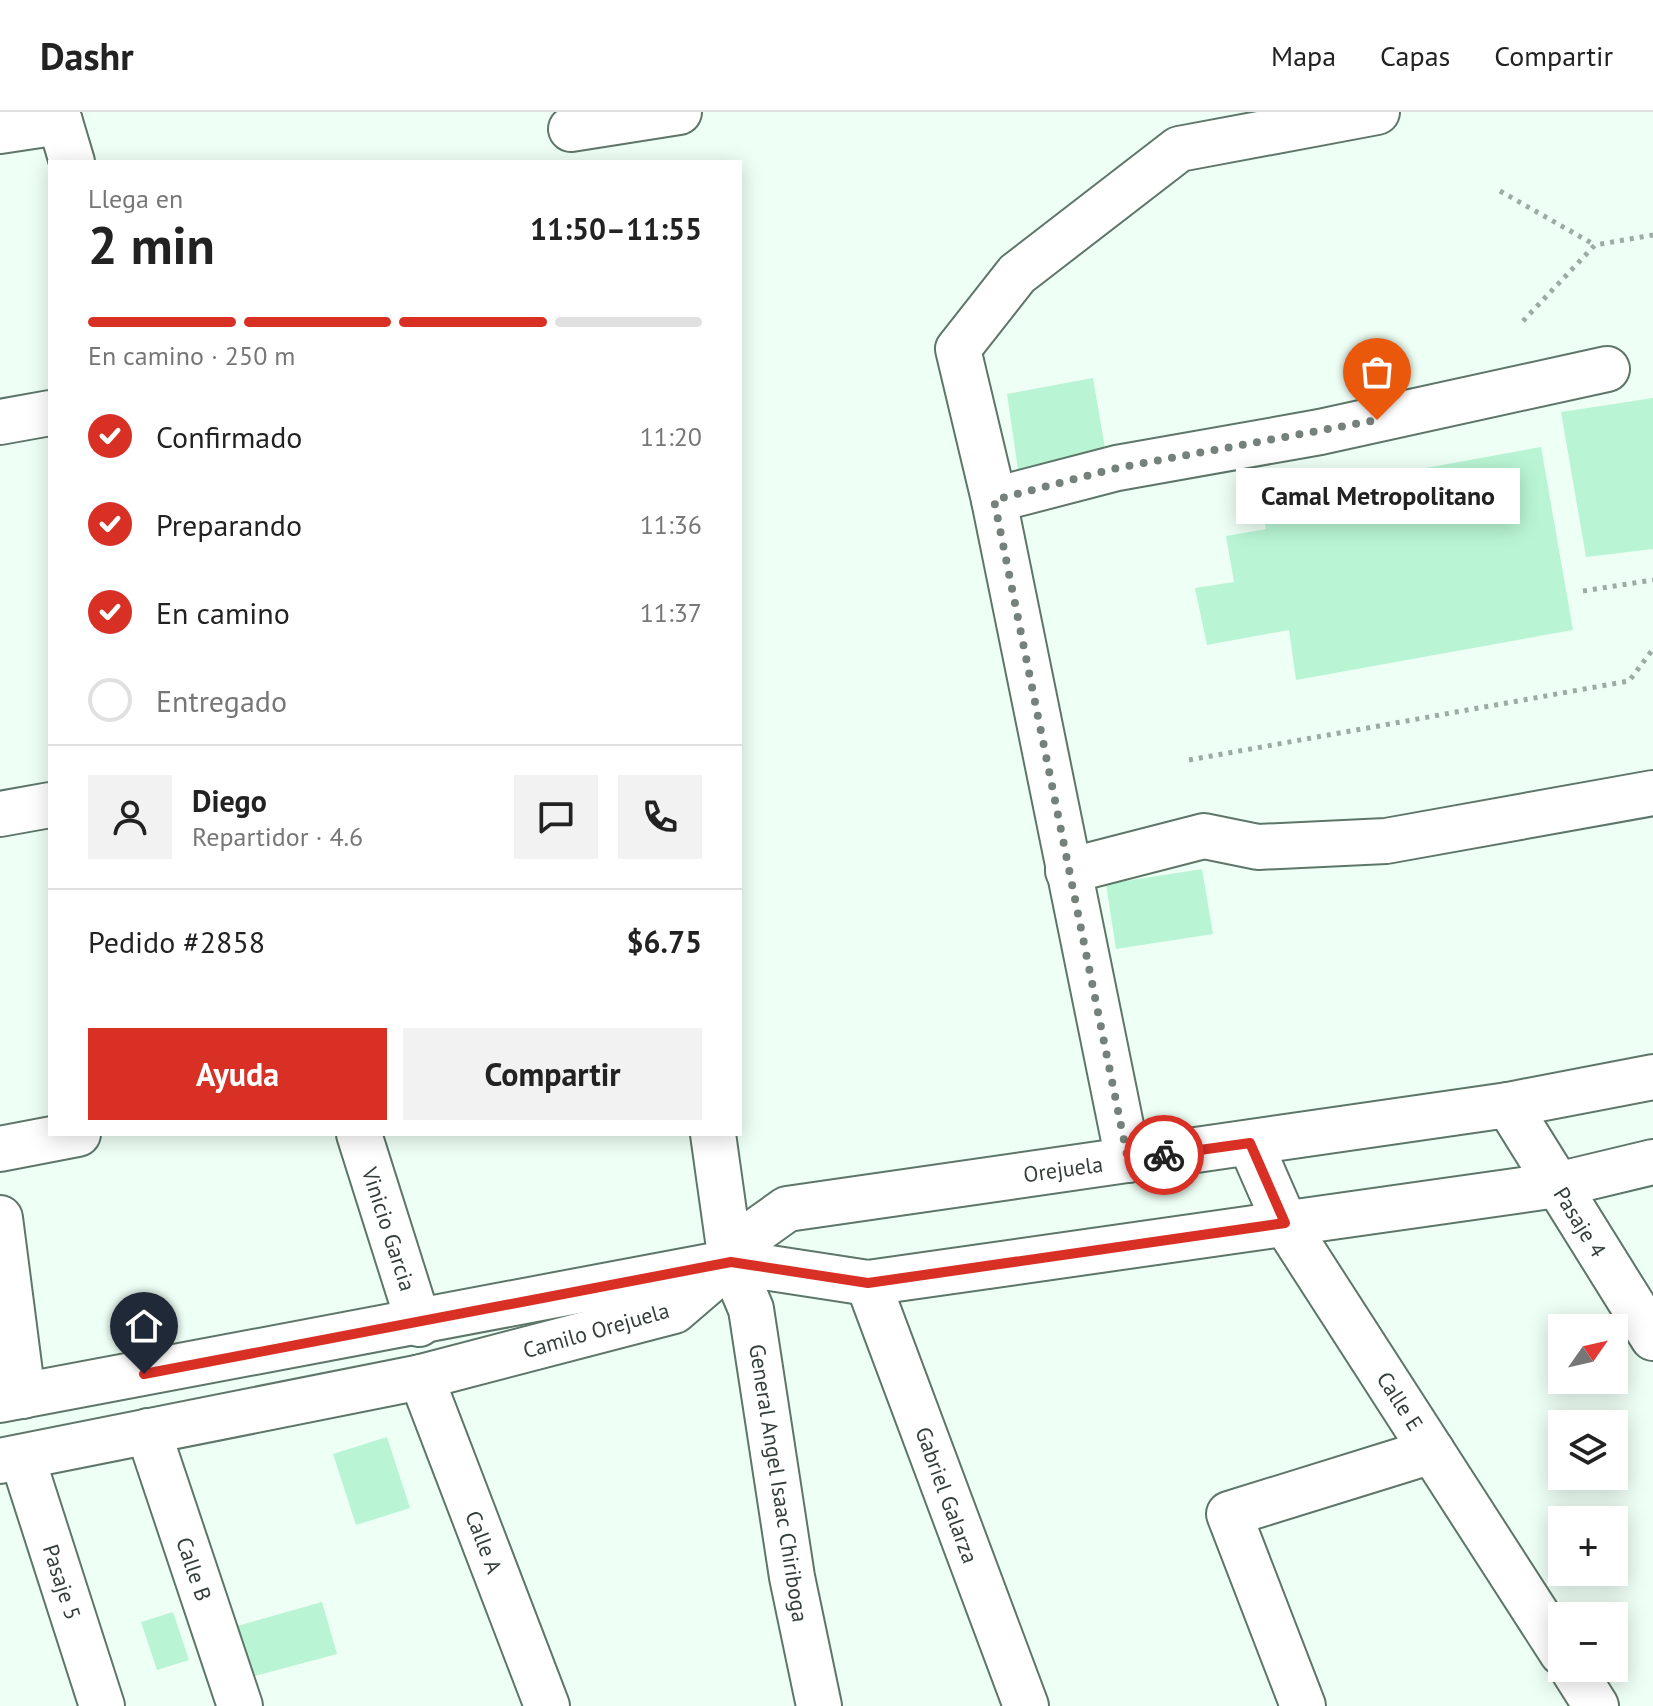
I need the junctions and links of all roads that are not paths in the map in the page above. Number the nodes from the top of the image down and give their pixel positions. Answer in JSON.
{"nodes":[{"id":1,"x":679,"y":112,"type":"edge"},
{"id":2,"x":1377,"y":112,"type":"edge"},
{"id":3,"x":0,"y":131,"type":"edge"},
{"id":4,"x":63,"y":132,"type":"edge"},
{"id":5,"x":572,"y":134,"type":"edge"},
{"id":6,"x":1607,"y":369,"type":"dead end"},
{"id":7,"x":48,"y":413,"type":"edge"},
{"id":8,"x":0,"y":422,"type":"edge"},
{"id":9,"x":994,"y":500,"type":"junction"},
{"id":10,"x":1653,"y":793,"type":"edge"},
{"id":11,"x":48,"y":805,"type":"edge"},
{"id":12,"x":0,"y":814,"type":"edge"},
{"id":13,"x":1068,"y":871,"type":"junction"},
{"id":14,"x":1653,"y":1077,"type":"edge"},
{"id":15,"x":1508,"y":1105,"type":"junction"},
{"id":16,"x":68,"y":1136,"type":"edge"},
{"id":17,"x":360,"y":1136,"type":"edge"},
{"id":18,"x":713,"y":1136,"type":"edge"},
{"id":19,"x":1250,"y":1143,"type":"junction"},
{"id":20,"x":0,"y":1149,"type":"edge"},
{"id":21,"x":1128,"y":1160,"type":"junction"},
{"id":22,"x":1653,"y":1162,"type":"edge"},
{"id":23,"x":1557,"y":1185,"type":"junction"},
{"id":24,"x":0,"y":1218,"type":"edge"},
{"id":25,"x":1285,"y":1223,"type":"junction"},
{"id":26,"x":731,"y":1262,"type":"junction"},
{"id":27,"x":868,"y":1283,"type":"junction"},
{"id":28,"x":419,"y":1324,"type":"junction"},
{"id":29,"x":1653,"y":1338,"type":"edge"},
{"id":30,"x":421,"y":1377,"type":"junction"},
{"id":31,"x":11,"y":1398,"type":"edge"},
{"id":32,"x":148,"y":1431,"type":"junction"},
{"id":33,"x":1432,"y":1451,"type":"junction"},
{"id":34,"x":11,"y":1459,"type":"edge"},
{"id":35,"x":1548,"y":1631,"type":"edge"},
{"id":36,"x":1581,"y":1682,"type":"edge"},
{"id":37,"x":102,"y":1706,"type":"edge"},
{"id":38,"x":240,"y":1706,"type":"edge"},
{"id":39,"x":547,"y":1706,"type":"edge"},
{"id":40,"x":819,"y":1706,"type":"edge"},
{"id":41,"x":1026,"y":1706,"type":"edge"},
{"id":42,"x":1303,"y":1706,"type":"edge"},
{"id":43,"x":1596,"y":1706,"type":"edge"}],
"edges":[{"from":1,"to":5,"type":"street"},
{"from":2,"to":9,"type":"street"},
{"from":3,"to":4,"type":"street"},
{"from":6,"to":9,"type":"street"},
{"from":7,"to":8,"type":"street"},
{"from":9,"to":13,"type":"street"},
{"from":10,"to":13,"type":"street"},
{"from":11,"to":12,"type":"street"},
{"from":13,"to":21,"type":"street"},
{"from":14,"to":15,"type":"street","name":"Orejuela"},
{"from":15,"to":19,"type":"street","name":"Orejuela"},
{"from":15,"to":23,"type":"street","name":"Pasaje 4"},
{"from":16,"to":20,"type":"street"},
{"from":17,"to":28,"type":"street","name":"Vinicio Garcia"},
{"from":18,"to":26,"type":"street"},
{"from":19,"to":21,"type":"street","name":"Orejuela"},
{"from":19,"to":25,"type":"street","name":"Calle E"},
{"from":21,"to":26,"type":"street","name":"Orejuela"},
{"from":22,"to":23,"type":"street"},
{"from":23,"to":25,"type":"street"},
{"from":23,"to":29,"type":"street","name":"Pasaje 4"},
{"from":24,"to":31,"type":"street"},
{"from":25,"to":27,"type":"street"},
{"from":25,"to":33,"type":"street","name":"Calle E"},
{"from":26,"to":27,"type":"street"},
{"from":26,"to":28,"type":"street","name":"Camilo Orejuela"},
{"from":26,"to":30,"type":"street","name":"Camilo Orejuela"},
{"from":26,"to":40,"type":"street","name":"General Angel Isaac Chiriboga"},
{"from":27,"to":41,"type":"street","name":"Gabriel Galarza"},
{"from":28,"to":31,"type":"street","name":"Camilo Orejuela"},
{"from":30,"to":32,"type":"street","name":"Camilo Orejuela"},
{"from":30,"to":39,"type":"street","name":"Calle A"},
{"from":32,"to":34,"type":"street","name":"Camilo Orejuela"},
{"from":32,"to":38,"type":"street","name":"Calle B"},
{"from":33,"to":35,"type":"street","name":"Calle E"},
{"from":33,"to":42,"type":"street"},
{"from":34,"to":37,"type":"street","name":"Pasaje 5"},
{"from":36,"to":43,"type":"street"}]}
